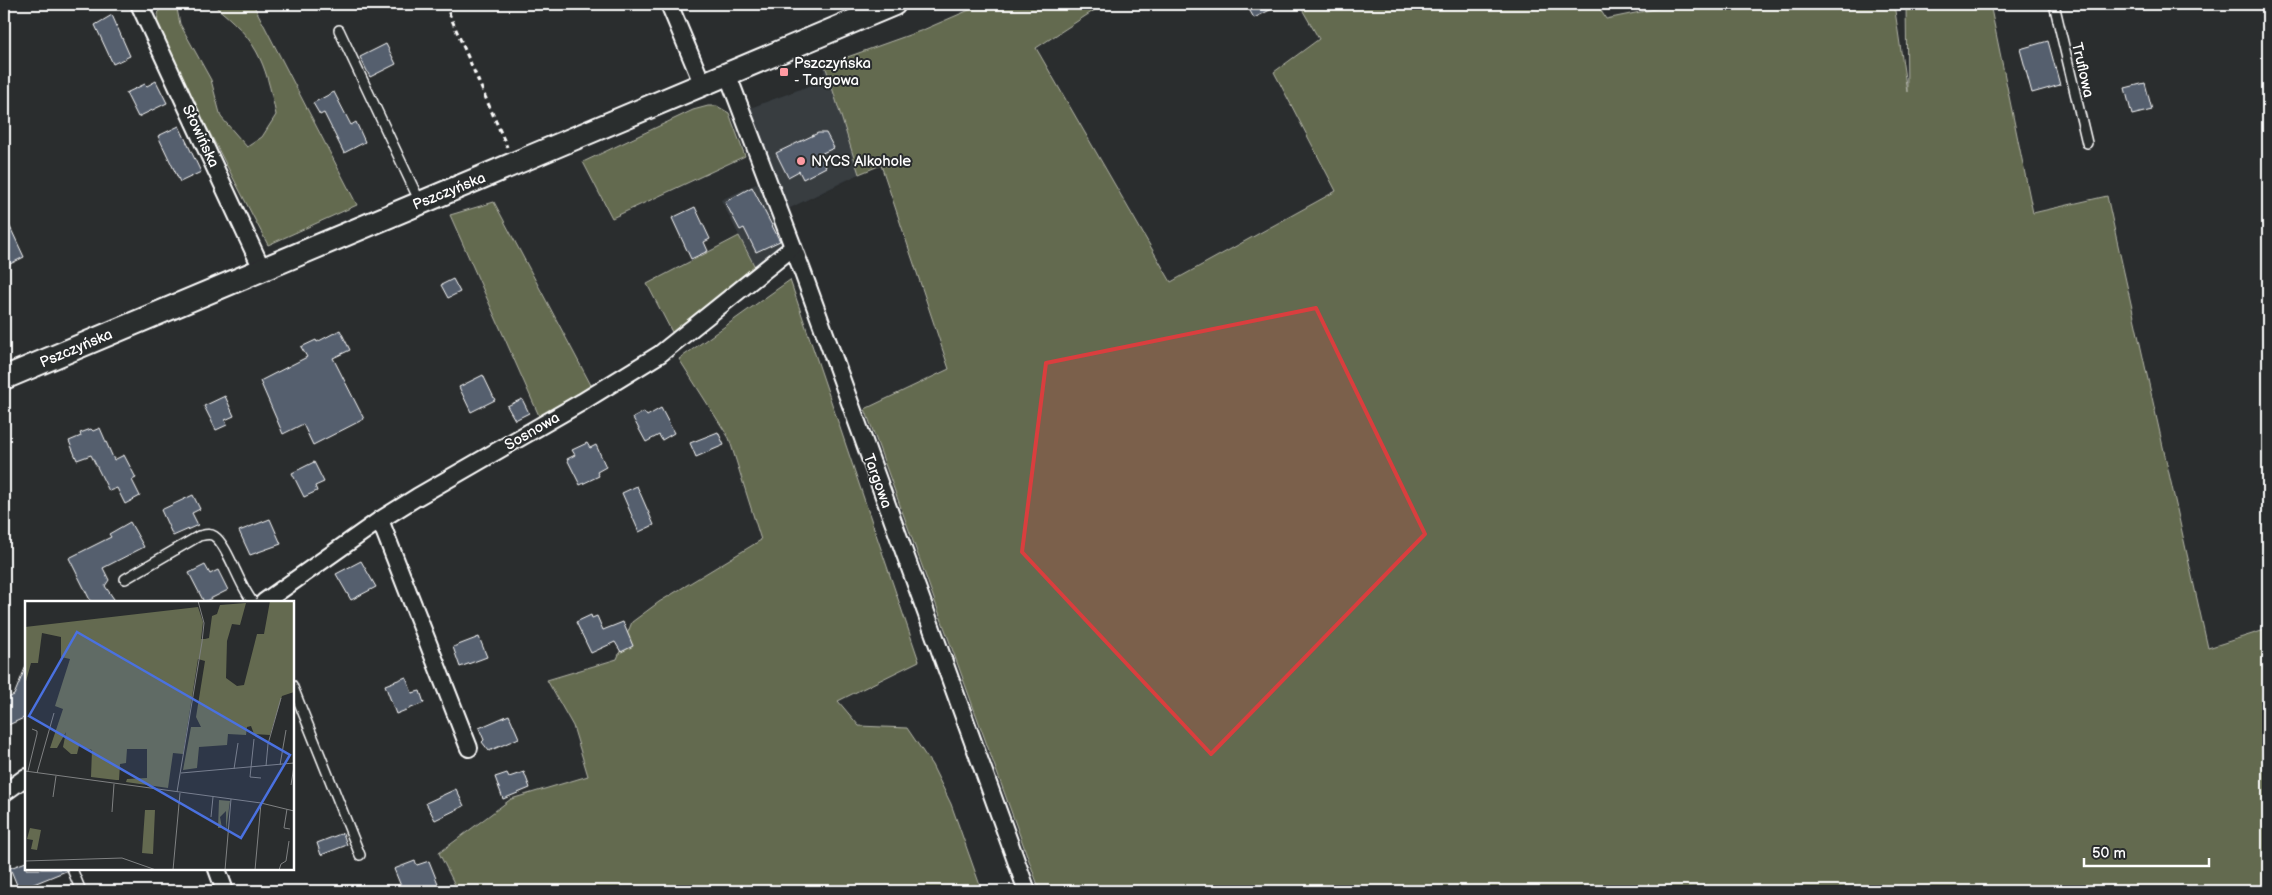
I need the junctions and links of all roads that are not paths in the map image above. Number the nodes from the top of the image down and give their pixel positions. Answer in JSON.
{"nodes":[{"id":1,"x":138,"y":4,"type":"edge"},
{"id":2,"x":669,"y":4,"type":"edge"},
{"id":3,"x":894,"y":4,"type":"edge"},
{"id":4,"x":2054,"y":4,"type":"edge"},
{"id":5,"x":339,"y":30,"type":"dead end"},
{"id":6,"x":727,"y":73,"type":"junction"},
{"id":7,"x":702,"y":83,"type":"junction"},
{"id":8,"x":2086,"y":143,"type":"dead end"},
{"id":9,"x":420,"y":202,"type":"junction"},
{"id":10,"x":792,"y":248,"type":"junction"},
{"id":11,"x":262,"y":269,"type":"junction"},
{"id":12,"x":4,"y":376,"type":"edge"},
{"id":13,"x":380,"y":520,"type":"junction"},
{"id":14,"x":126,"y":579,"type":"dead end"},
{"id":15,"x":252,"y":601,"type":"edge"},
{"id":16,"x":265,"y":601,"type":"edge"},
{"id":17,"x":294,"y":690,"type":"edge"},
{"id":18,"x":469,"y":748,"type":"dead end"},
{"id":19,"x":25,"y":778,"type":"edge"},
{"id":20,"x":4,"y":793,"type":"edge"},
{"id":21,"x":360,"y":855,"type":"dead end"},
{"id":22,"x":72,"y":870,"type":"edge"},
{"id":23,"x":217,"y":870,"type":"edge"},
{"id":24,"x":80,"y":891,"type":"edge"},
{"id":25,"x":225,"y":891,"type":"edge"},
{"id":26,"x":1027,"y":891,"type":"edge"}],
"edges":[{"from":1,"to":11,"type":"street","name":"Słowińska"},
{"from":2,"to":7,"type":"street"},
{"from":3,"to":6,"type":"main road","name":"Pszczyńska"},
{"from":4,"to":8,"type":"lane","name":"Truflowa"},
{"from":5,"to":9,"type":"lane"},
{"from":6,"to":7,"type":"main road","name":"Pszczyńska"},
{"from":6,"to":10,"type":"street","name":"Targowa"},
{"from":7,"to":9,"type":"main road","name":"Pszczyńska"},
{"from":9,"to":11,"type":"main road","name":"Pszczyńska"},
{"from":10,"to":13,"type":"street","name":"Sosnowa"},
{"from":10,"to":26,"type":"street","name":"Targowa"},
{"from":11,"to":12,"type":"main road","name":"Pszczyńska"},
{"from":13,"to":16,"type":"street","name":"Sosnowa"},
{"from":13,"to":18,"type":"street"},
{"from":14,"to":15,"type":"lane"},
{"from":17,"to":21,"type":"lane"},
{"from":19,"to":20,"type":"street"},
{"from":22,"to":24,"type":"lane"},
{"from":23,"to":25,"type":"street"}]}
